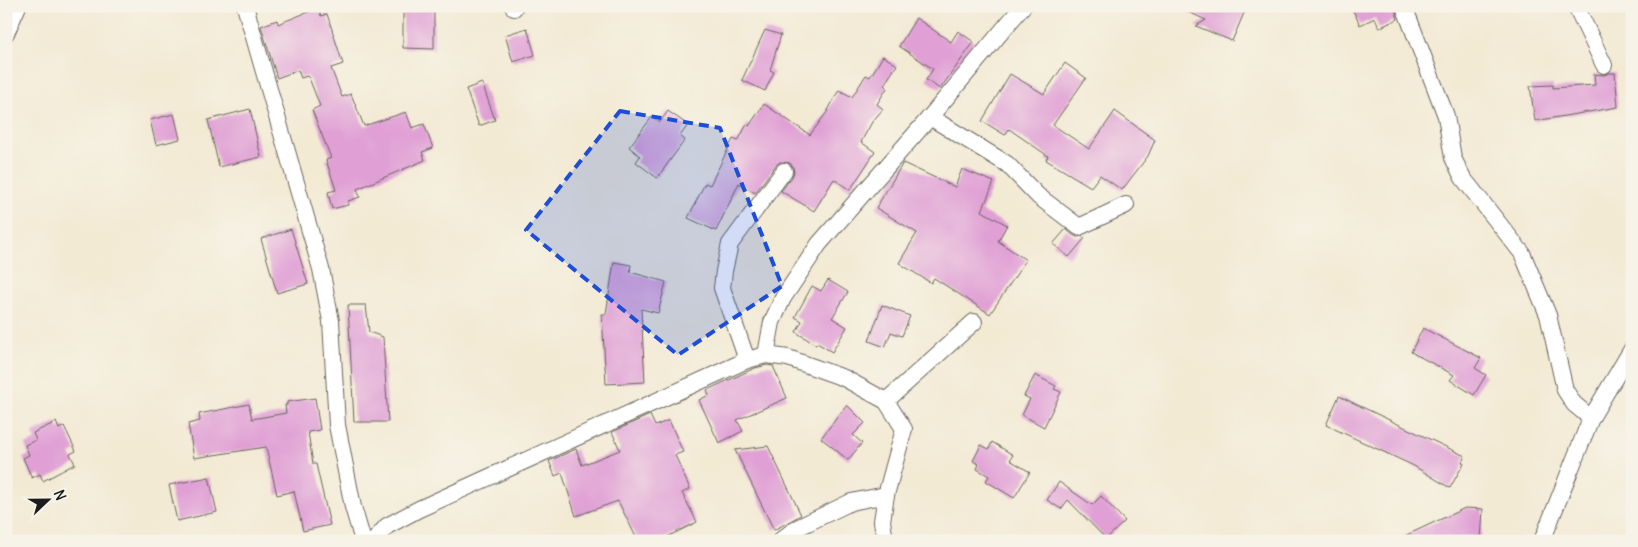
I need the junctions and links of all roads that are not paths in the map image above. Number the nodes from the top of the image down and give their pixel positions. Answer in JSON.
{"nodes":[{"id":1,"x":18,"y":6,"type":"edge"},
{"id":2,"x":245,"y":6,"type":"edge"},
{"id":3,"x":1023,"y":6,"type":"edge"},
{"id":4,"x":1404,"y":6,"type":"edge"},
{"id":5,"x":1576,"y":6,"type":"edge"},
{"id":6,"x":6,"y":33,"type":"edge"},
{"id":7,"x":1604,"y":65,"type":"dead end"},
{"id":8,"x":930,"y":117,"type":"junction"},
{"id":9,"x":784,"y":171,"type":"dead end"},
{"id":10,"x":1126,"y":206,"type":"dead end"},
{"id":11,"x":974,"y":322,"type":"dead end"},
{"id":12,"x":1632,"y":349,"type":"edge"},
{"id":13,"x":766,"y":355,"type":"junction"},
{"id":14,"x":747,"y":360,"type":"junction"},
{"id":15,"x":886,"y":401,"type":"junction"},
{"id":16,"x":1591,"y":418,"type":"junction"},
{"id":17,"x":886,"y":495,"type":"junction"},
{"id":18,"x":363,"y":541,"type":"edge"},
{"id":19,"x":374,"y":541,"type":"edge"},
{"id":20,"x":780,"y":541,"type":"edge"},
{"id":21,"x":885,"y":541,"type":"edge"},
{"id":22,"x":1542,"y":541,"type":"edge"}],
"edges":[{"from":1,"to":6,"type":"street"},
{"from":2,"to":18,"type":"street"},
{"from":3,"to":8,"type":"street"},
{"from":4,"to":16,"type":"street"},
{"from":5,"to":7,"type":"street"},
{"from":8,"to":10,"type":"street"},
{"from":8,"to":13,"type":"street"},
{"from":9,"to":14,"type":"street"},
{"from":11,"to":15,"type":"street"},
{"from":12,"to":16,"type":"street"},
{"from":13,"to":14,"type":"street"},
{"from":13,"to":15,"type":"street"},
{"from":14,"to":19,"type":"street"},
{"from":15,"to":17,"type":"street"},
{"from":16,"to":22,"type":"street"},
{"from":17,"to":20,"type":"street"},
{"from":17,"to":21,"type":"street"}]}
